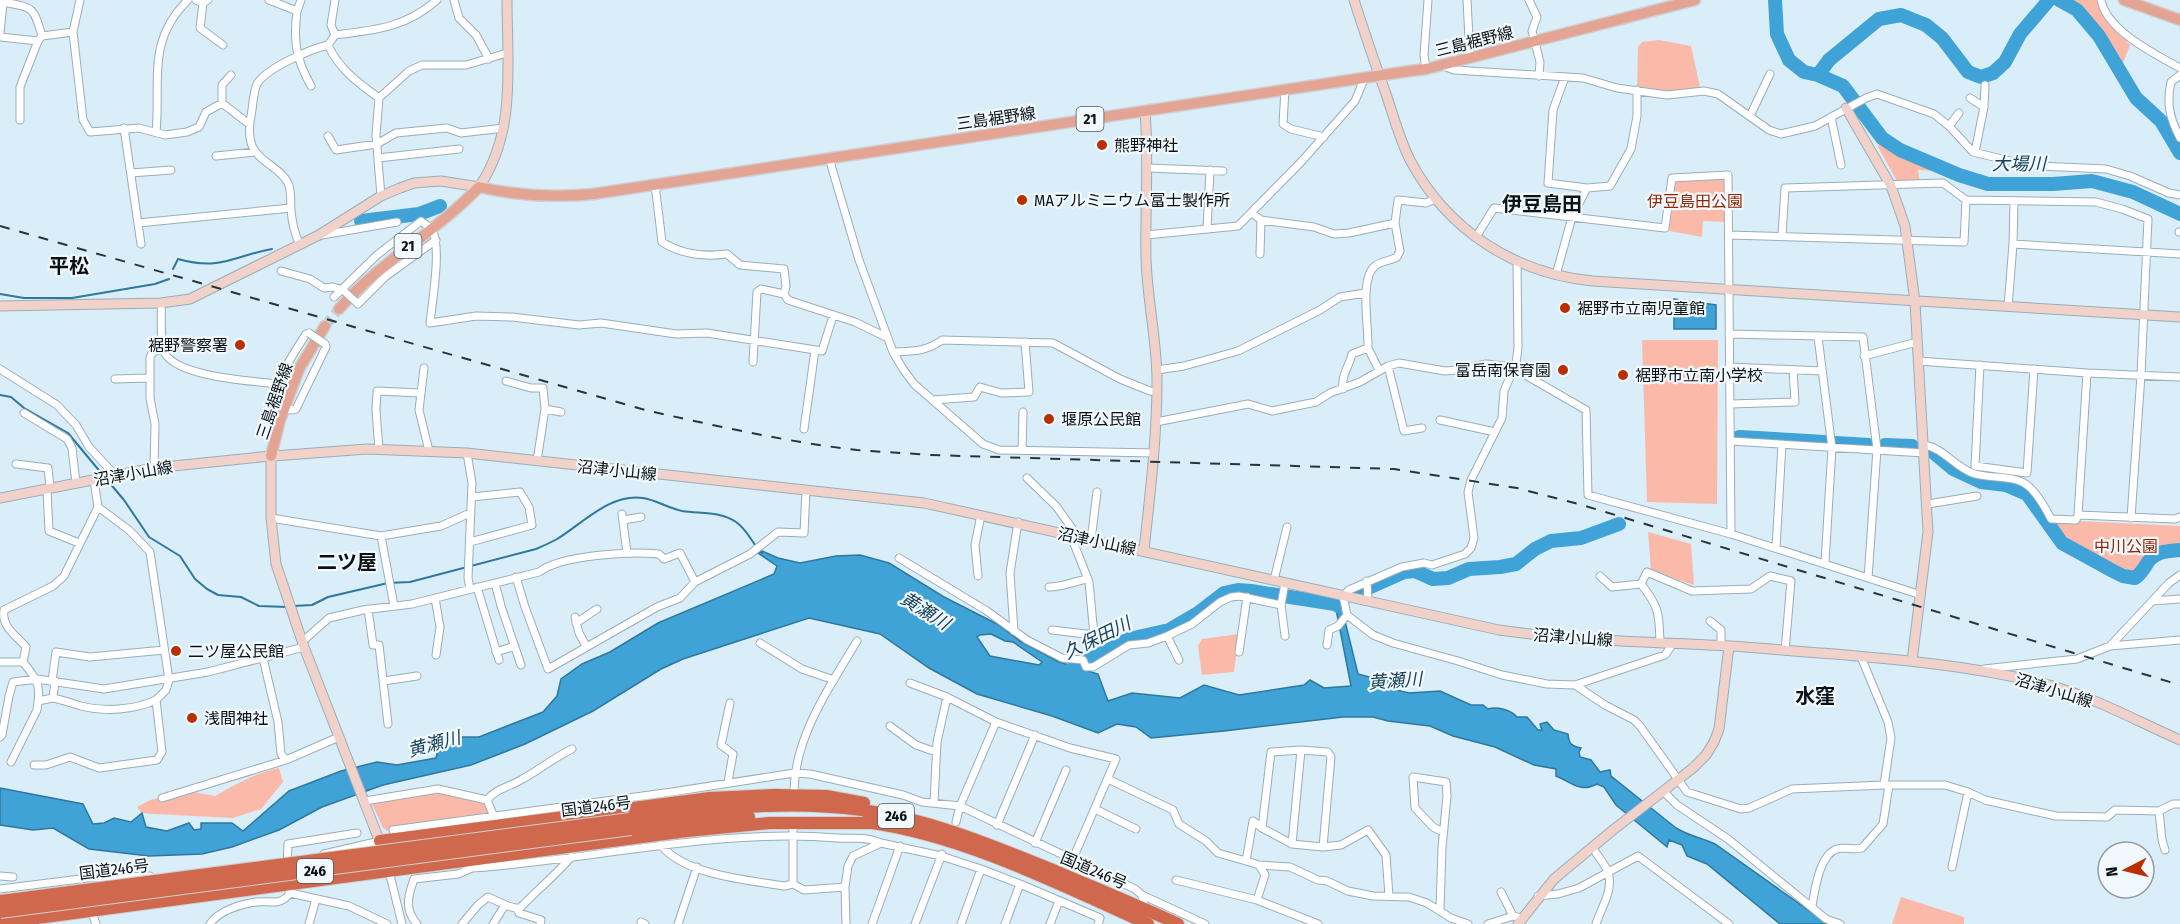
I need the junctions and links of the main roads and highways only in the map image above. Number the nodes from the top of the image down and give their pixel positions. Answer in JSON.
{"nodes":[{"id":1,"x":1695,"y":0,"type":"edge"},
{"id":2,"x":2124,"y":0,"type":"edge"},
{"id":3,"x":2180,"y":20,"type":"edge"},
{"id":4,"x":339,"y":309,"type":"tunnel mouth"},
{"id":5,"x":325,"y":326,"type":"tunnel mouth"},
{"id":6,"x":271,"y":456,"type":"road end"},
{"id":7,"x":872,"y":823,"type":"junction"},
{"id":8,"x":925,"y":823,"type":"junction"},
{"id":9,"x":630,"y":824,"type":"junction"},
{"id":10,"x":380,"y":841,"type":"road end"},
{"id":11,"x":0,"y":901,"type":"edge"},
{"id":12,"x":0,"y":912,"type":"edge"},
{"id":13,"x":0,"y":923,"type":"edge"},
{"id":14,"x":1148,"y":924,"type":"edge"},
{"id":15,"x":1178,"y":924,"type":"edge"}],
"edges":[{"from":1,"to":4,"type":"main road","name":"三島裾野線","number":"21"},
{"from":2,"to":3,"type":"main road"},
{"from":5,"to":6,"type":"main road","name":"三島裾野線"},
{"from":7,"to":9,"type":"highway","name":"国道246号","number":"246"},
{"from":7,"to":13,"type":"highway"},
{"from":7,"to":14,"type":"highway","name":"国道246号","number":"246"},
{"from":8,"to":9,"type":"highway","name":"国道246号","number":"246"},
{"from":8,"to":10,"type":"highway"},
{"from":8,"to":15,"type":"highway","name":"国道246号","number":"246"},
{"from":9,"to":11,"type":"highway","name":"国道246号","number":"246","bridge":true},
{"from":9,"to":12,"type":"highway","name":"国道246号","number":"246","bridge":true}]}
